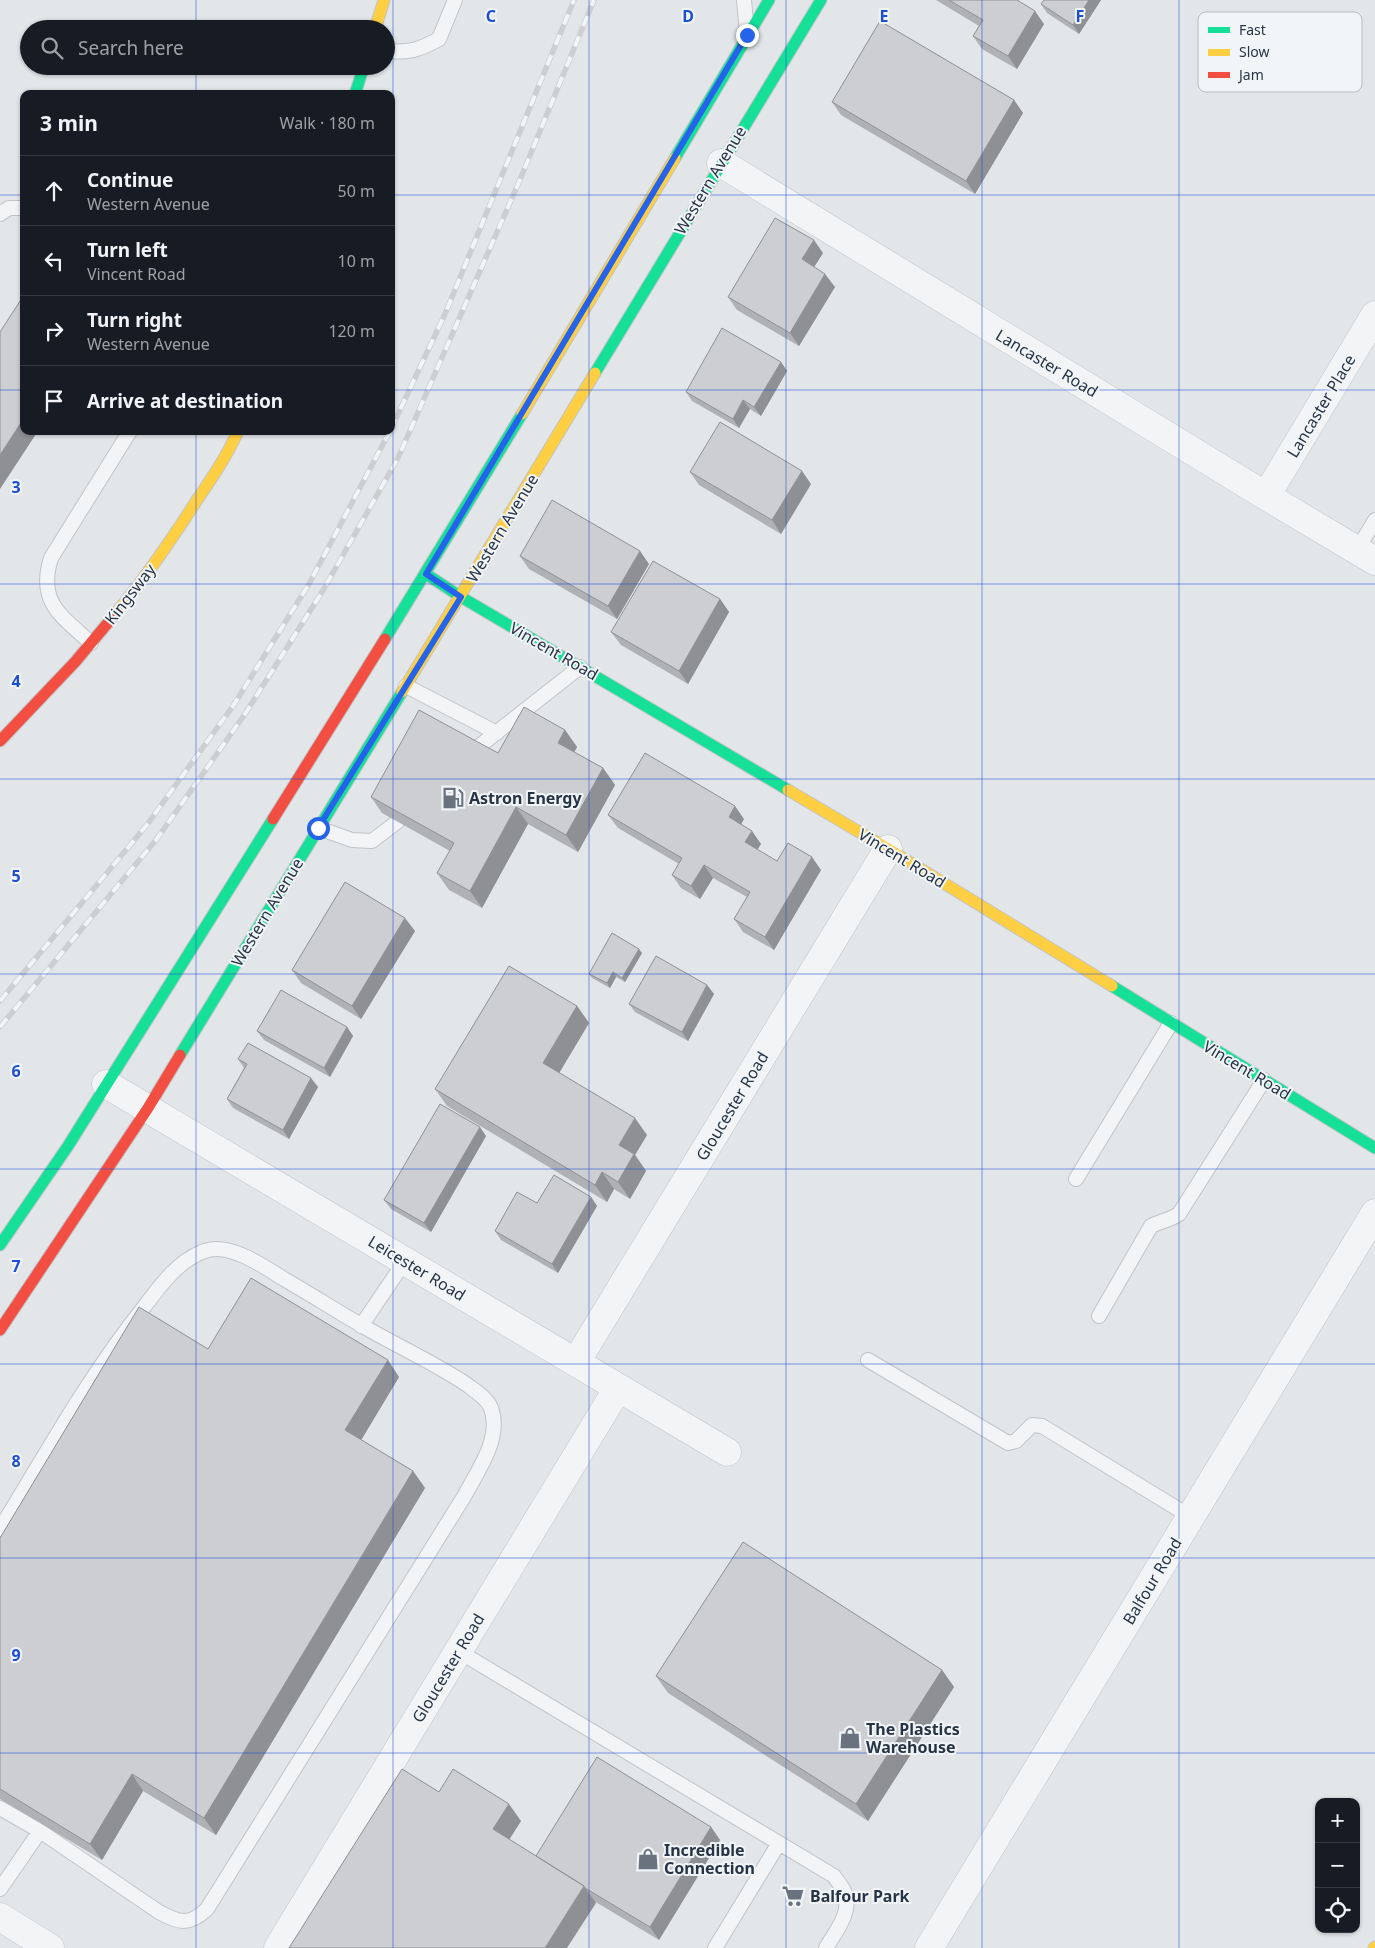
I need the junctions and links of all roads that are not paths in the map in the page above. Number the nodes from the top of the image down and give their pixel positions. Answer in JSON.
{"nodes":[{"id":1,"x":384,"y":0,"type":"edge"},
{"id":2,"x":455,"y":0,"type":"edge"},
{"id":3,"x":744,"y":0,"type":"edge"},
{"id":4,"x":769,"y":0,"type":"edge"},
{"id":5,"x":820,"y":0,"type":"edge"},
{"id":6,"x":378,"y":20,"type":"edge"},
{"id":7,"x":747,"y":35,"type":"junction"},
{"id":8,"x":395,"y":52,"type":"edge"},
{"id":9,"x":361,"y":75,"type":"edge"},
{"id":10,"x":356,"y":90,"type":"edge"},
{"id":11,"x":720,"y":163,"type":"junction"},
{"id":12,"x":20,"y":208,"type":"edge"},
{"id":13,"x":0,"y":214,"type":"edge"},
{"id":14,"x":1375,"y":315,"type":"edge"},
{"id":15,"x":128,"y":435,"type":"edge"},
{"id":16,"x":236,"y":435,"type":"edge"},
{"id":17,"x":1266,"y":496,"type":"junction"},
{"id":18,"x":1375,"y":520,"type":"edge"},
{"id":19,"x":1366,"y":556,"type":"edge"},
{"id":20,"x":426,"y":574,"type":"junction"},
{"id":21,"x":461,"y":597,"type":"junction"},
{"id":22,"x":91,"y":643,"type":"junction"},
{"id":23,"x":580,"y":667,"type":"junction"},
{"id":24,"x":406,"y":686,"type":"junction"},
{"id":25,"x":497,"y":733,"type":"junction"},
{"id":26,"x":0,"y":741,"type":"edge"},
{"id":27,"x":473,"y":751,"type":"edge"},
{"id":28,"x":397,"y":822,"type":"edge"},
{"id":29,"x":318,"y":828,"type":"junction"},
{"id":30,"x":888,"y":849,"type":"junction"},
{"id":31,"x":1171,"y":1023,"type":"junction"},
{"id":32,"x":1264,"y":1080,"type":"junction"},
{"id":33,"x":106,"y":1084,"type":"junction"},
{"id":34,"x":148,"y":1108,"type":"junction"},
{"id":35,"x":1375,"y":1148,"type":"edge"},
{"id":36,"x":1076,"y":1179,"type":"dead end"},
{"id":37,"x":1375,"y":1213,"type":"edge"},
{"id":38,"x":0,"y":1245,"type":"edge"},
{"id":39,"x":405,"y":1261,"type":"junction"},
{"id":40,"x":1099,"y":1316,"type":"dead end"},
{"id":41,"x":361,"y":1326,"type":"junction"},
{"id":42,"x":0,"y":1330,"type":"edge"},
{"id":43,"x":868,"y":1360,"type":"dead end"},
{"id":44,"x":576,"y":1362,"type":"junction"},
{"id":45,"x":618,"y":1388,"type":"junction"},
{"id":46,"x":727,"y":1452,"type":"dead end"},
{"id":47,"x":1191,"y":1517,"type":"junction"},
{"id":48,"x":0,"y":1529,"type":"edge"},
{"id":49,"x":458,"y":1651,"type":"junction"},
{"id":50,"x":0,"y":1808,"type":"edge"},
{"id":51,"x":40,"y":1831,"type":"junction"},
{"id":52,"x":779,"y":1843,"type":"junction"},
{"id":53,"x":0,"y":1889,"type":"edge"},
{"id":54,"x":0,"y":1917,"type":"edge"},
{"id":55,"x":50,"y":1948,"type":"edge"},
{"id":56,"x":278,"y":1948,"type":"edge"},
{"id":57,"x":715,"y":1948,"type":"edge"},
{"id":58,"x":826,"y":1948,"type":"edge"},
{"id":59,"x":929,"y":1948,"type":"edge"}],
"edges":[{"from":1,"to":6,"type":"main road"},
{"from":2,"to":8,"type":"lane"},
{"from":3,"to":7,"type":"lane"},
{"from":4,"to":7,"type":"main road"},
{"from":5,"to":11,"type":"main road","name":"Western Avenue"},
{"from":7,"to":20,"type":"main road"},
{"from":9,"to":10,"type":"main road"},
{"from":11,"to":17,"type":"street","name":"Lancaster Road"},
{"from":11,"to":21,"type":"main road","name":"Western Avenue"},
{"from":12,"to":13,"type":"lane"},
{"from":14,"to":17,"type":"street","name":"Lancaster Place"},
{"from":15,"to":22,"type":"lane"},
{"from":16,"to":22,"type":"main road","name":"Kingsway"},
{"from":17,"to":19,"type":"street","name":"Lancaster Road"},
{"from":18,"to":19,"type":"lane"},
{"from":20,"to":21,"type":"main road","name":"Vincent Road"},
{"from":20,"to":33,"type":"main road"},
{"from":21,"to":23,"type":"main road","name":"Vincent Road"},
{"from":21,"to":24,"type":"main road","name":"Western Avenue"},
{"from":22,"to":26,"type":"main road","name":"Kingsway"},
{"from":23,"to":25,"type":"lane"},
{"from":23,"to":30,"type":"main road","name":"Vincent Road"},
{"from":24,"to":25,"type":"lane"},
{"from":24,"to":29,"type":"main road","name":"Western Avenue"},
{"from":25,"to":27,"type":"lane"},
{"from":28,"to":29,"type":"lane"},
{"from":29,"to":34,"type":"main road","name":"Western Avenue"},
{"from":30,"to":31,"type":"main road","name":"Vincent Road"},
{"from":30,"to":44,"type":"street","name":"Gloucester Road"},
{"from":31,"to":32,"type":"main road","name":"Vincent Road"},
{"from":31,"to":36,"type":"lane"},
{"from":32,"to":35,"type":"main road","name":"Vincent Road"},
{"from":32,"to":40,"type":"lane"},
{"from":33,"to":34,"type":"street","name":"Leicester Road"},
{"from":33,"to":38,"type":"main road"},
{"from":34,"to":39,"type":"street","name":"Leicester Road"},
{"from":34,"to":42,"type":"main road","name":"Western Avenue"},
{"from":37,"to":47,"type":"street","name":"Balfour Road"},
{"from":39,"to":41,"type":"lane"},
{"from":39,"to":44,"type":"street","name":"Leicester Road"},
{"from":41,"to":48,"type":"lane"},
{"from":41,"to":51,"type":"lane"},
{"from":43,"to":47,"type":"lane"},
{"from":44,"to":45,"type":"street","name":"Leicester Road"},
{"from":45,"to":46,"type":"street","name":"Leicester Road"},
{"from":45,"to":49,"type":"street","name":"Gloucester Road"},
{"from":47,"to":59,"type":"street","name":"Balfour Road"},
{"from":49,"to":52,"type":"lane"},
{"from":49,"to":56,"type":"street","name":"Gloucester Road"},
{"from":50,"to":51,"type":"lane"},
{"from":51,"to":53,"type":"lane"},
{"from":52,"to":57,"type":"lane"},
{"from":52,"to":58,"type":"lane"},
{"from":54,"to":55,"type":"street"}]}
